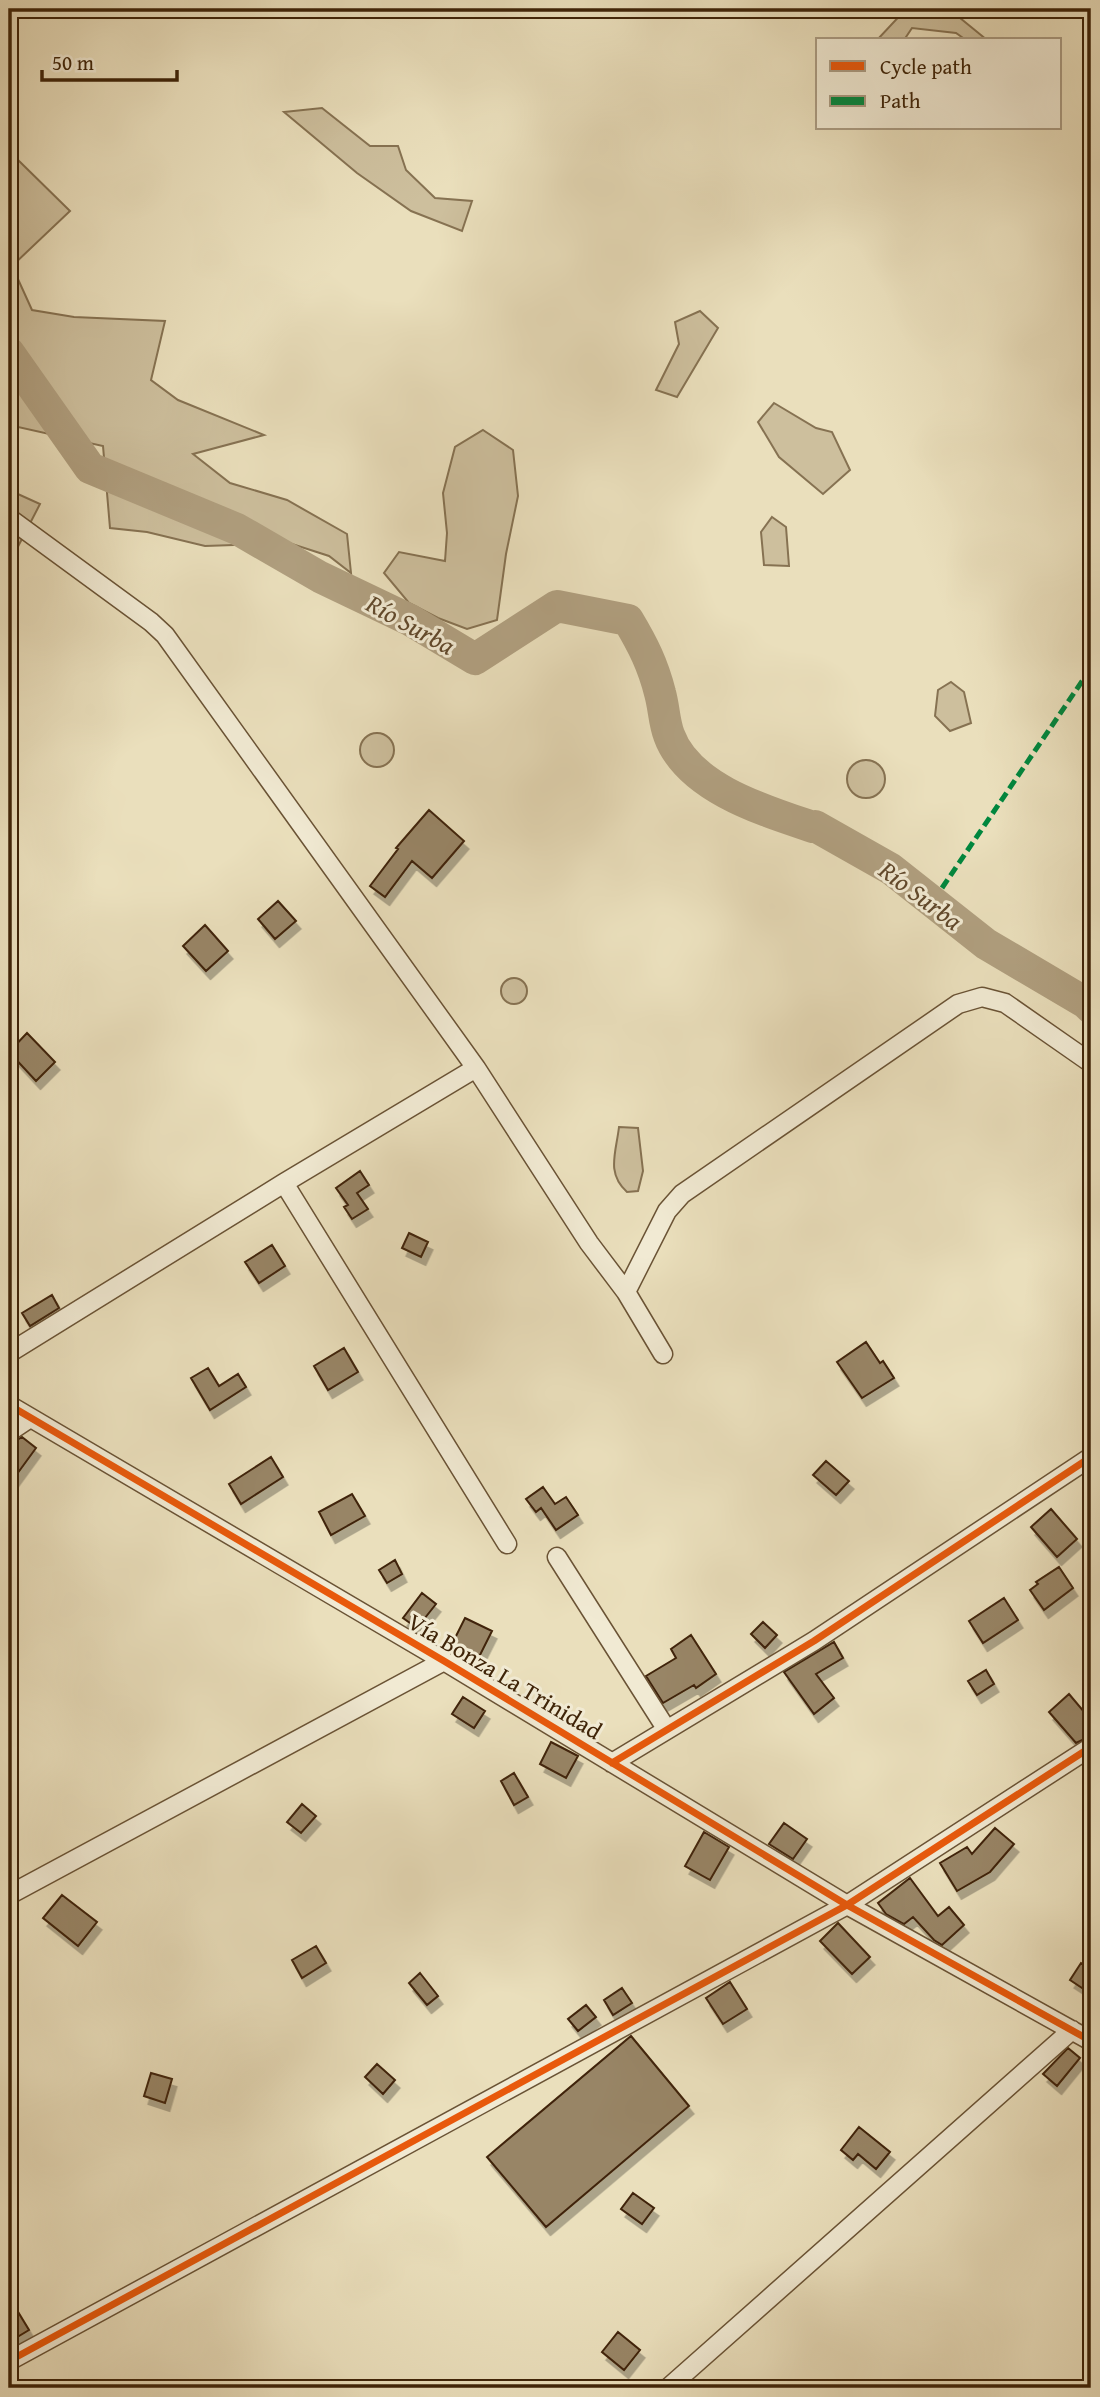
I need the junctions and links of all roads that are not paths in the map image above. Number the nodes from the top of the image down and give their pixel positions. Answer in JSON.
{"nodes":[{"id":1,"x":9,"y":518,"type":"edge"},
{"id":2,"x":1091,"y":1063,"type":"edge"},
{"id":3,"x":476,"y":1068,"type":"junction"},
{"id":4,"x":284,"y":1183,"type":"junction"},
{"id":5,"x":626,"y":1292,"type":"junction"},
{"id":6,"x":9,"y":1353,"type":"edge"},
{"id":7,"x":663,"y":1354,"type":"dead end"},
{"id":8,"x":9,"y":1405,"type":"edge"},
{"id":9,"x":30,"y":1418,"type":"junction"},
{"id":10,"x":9,"y":1432,"type":"edge"},
{"id":11,"x":1091,"y":1457,"type":"edge"},
{"id":12,"x":507,"y":1544,"type":"dead end"},
{"id":13,"x":557,"y":1557,"type":"dead end"},
{"id":14,"x":444,"y":1661,"type":"junction"},
{"id":15,"x":667,"y":1730,"type":"junction"},
{"id":16,"x":1091,"y":1746,"type":"edge"},
{"id":17,"x":612,"y":1763,"type":"junction"},
{"id":18,"x":9,"y":1895,"type":"edge"},
{"id":19,"x":847,"y":1905,"type":"junction"},
{"id":20,"x":1072,"y":2030,"type":"junction"},
{"id":21,"x":1091,"y":2041,"type":"edge"},
{"id":22,"x":9,"y":2361,"type":"edge"},
{"id":23,"x":668,"y":2388,"type":"edge"}],
"edges":[{"from":1,"to":3,"type":"street"},
{"from":2,"to":5,"type":"street"},
{"from":3,"to":4,"type":"street"},
{"from":3,"to":5,"type":"street"},
{"from":4,"to":6,"type":"street"},
{"from":4,"to":12,"type":"street"},
{"from":5,"to":7,"type":"street"},
{"from":8,"to":9,"type":"street","name":"Vía Bonza La Trinidad"},
{"from":9,"to":10,"type":"street"},
{"from":9,"to":14,"type":"street","name":"Vía Bonza La Trinidad"},
{"from":11,"to":15,"type":"street"},
{"from":13,"to":15,"type":"street"},
{"from":14,"to":17,"type":"street","name":"Vía Bonza La Trinidad"},
{"from":14,"to":18,"type":"street"},
{"from":15,"to":17,"type":"street"},
{"from":16,"to":19,"type":"street"},
{"from":17,"to":19,"type":"street","name":"Vía Bonza La Trinidad"},
{"from":19,"to":20,"type":"street","name":"Vía Bonza La Trinidad"},
{"from":19,"to":22,"type":"street"},
{"from":20,"to":21,"type":"street","name":"Vía Bonza La Trinidad"},
{"from":20,"to":23,"type":"street"}]}
